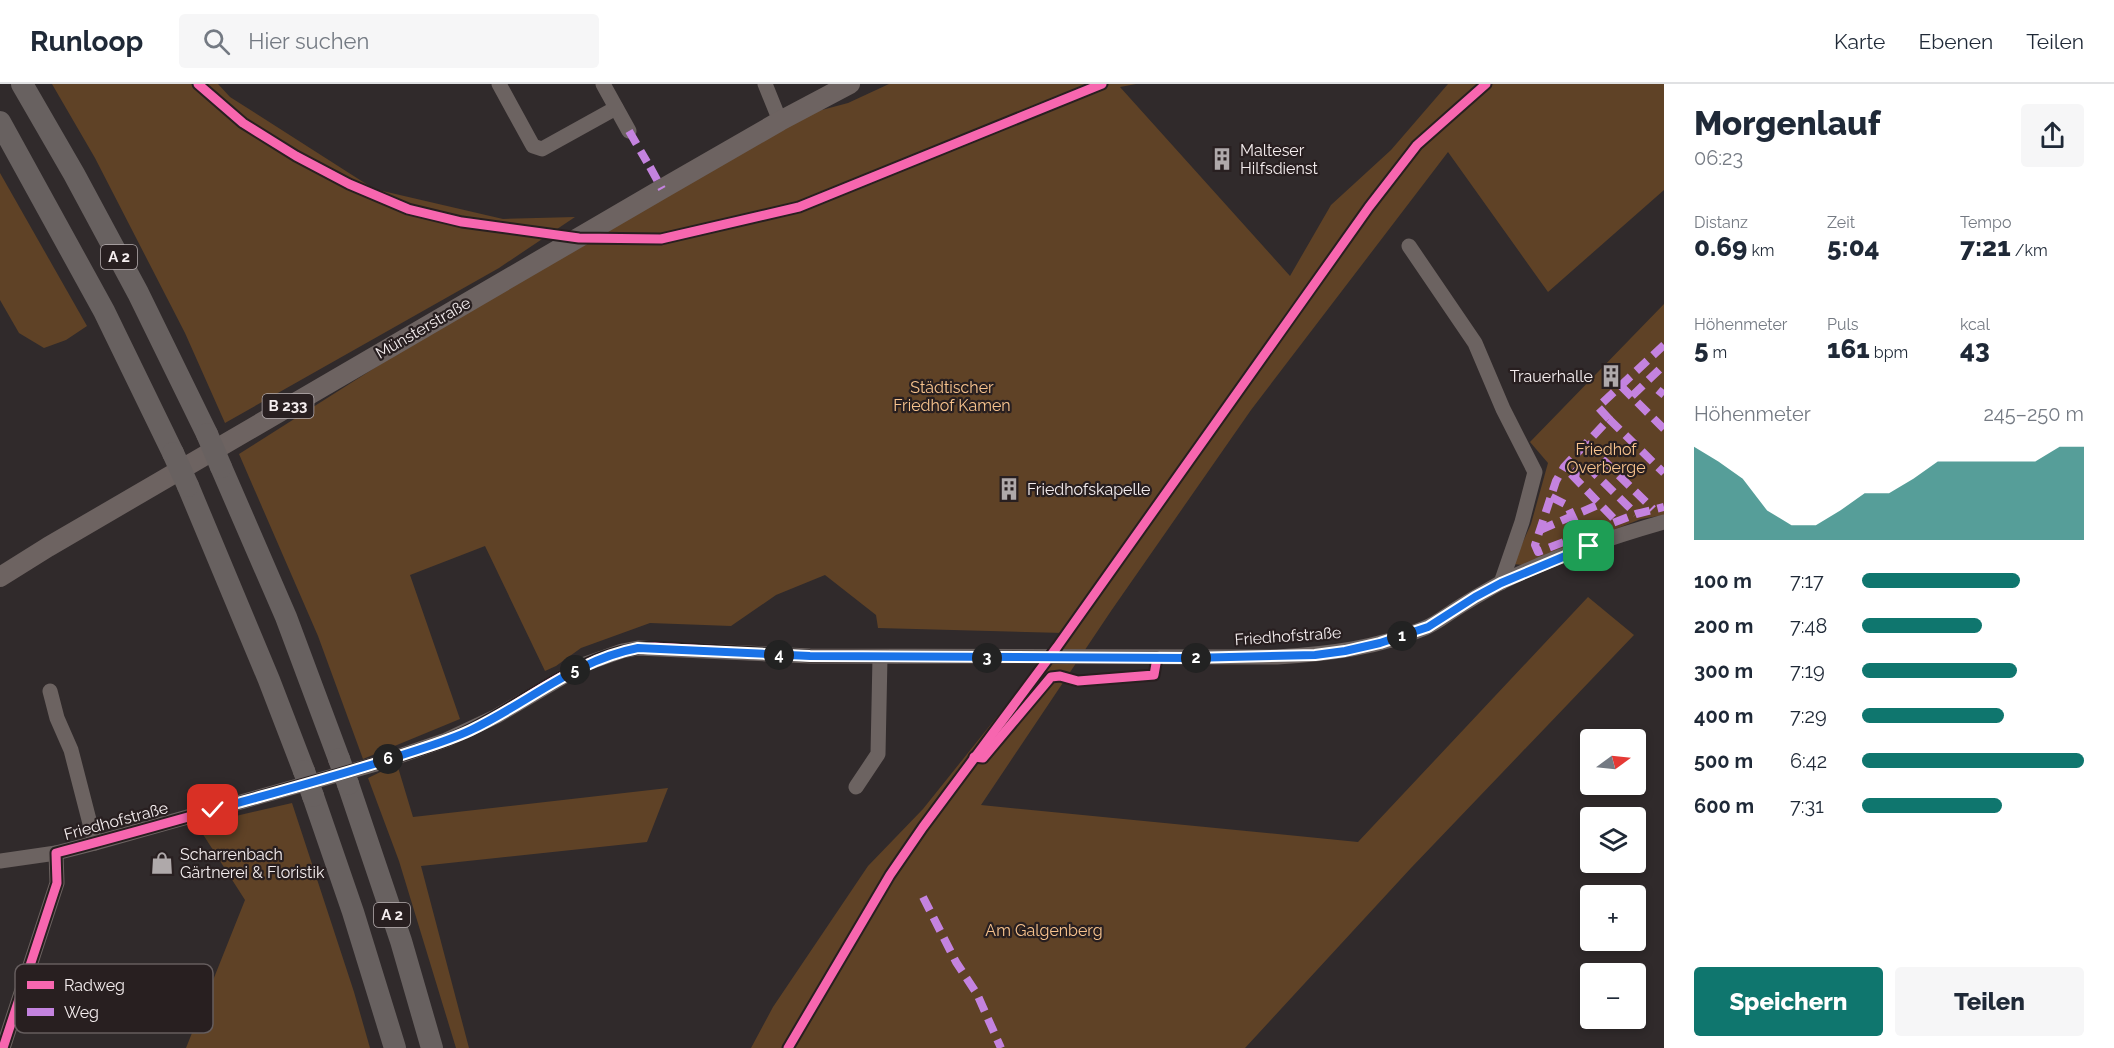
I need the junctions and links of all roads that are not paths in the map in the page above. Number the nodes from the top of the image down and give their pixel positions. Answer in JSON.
{"nodes":[{"id":1,"x":22,"y":84,"type":"edge"},
{"id":2,"x":603,"y":84,"type":"edge"},
{"id":3,"x":765,"y":84,"type":"edge"},
{"id":4,"x":850,"y":84,"type":"edge"},
{"id":5,"x":506,"y":86,"type":"edge"},
{"id":6,"x":616,"y":108,"type":"junction"},
{"id":7,"x":780,"y":121,"type":"junction"},
{"id":8,"x":0,"y":122,"type":"edge"},
{"id":9,"x":629,"y":131,"type":"dead end"},
{"id":10,"x":1409,"y":246,"type":"dead end"},
{"id":11,"x":1664,"y":522,"type":"edge"},
{"id":12,"x":0,"y":577,"type":"edge"},
{"id":13,"x":1501,"y":583,"type":"junction"},
{"id":14,"x":880,"y":657,"type":"junction"},
{"id":15,"x":50,"y":691,"type":"dead end"},
{"id":16,"x":856,"y":788,"type":"dead end"},
{"id":17,"x":95,"y":843,"type":"junction"},
{"id":18,"x":56,"y":853,"type":"junction"},
{"id":19,"x":0,"y":861,"type":"edge"},
{"id":20,"x":30,"y":964,"type":"edge"},
{"id":21,"x":15,"y":1011,"type":"edge"},
{"id":22,"x":3,"y":1048,"type":"edge"},
{"id":23,"x":395,"y":1048,"type":"edge"},
{"id":24,"x":432,"y":1048,"type":"edge"}],
"edges":[{"from":1,"to":24,"type":"highway","number":"A 2","bridge":true},
{"from":2,"to":6,"type":"street"},
{"from":3,"to":7,"type":"street"},
{"from":4,"to":7,"type":"main road","name":"Münsterstraße","number":"B 233"},
{"from":5,"to":6,"type":"street"},
{"from":6,"to":9,"type":"street"},
{"from":7,"to":12,"type":"main road","name":"Münsterstraße","number":"B 233"},
{"from":8,"to":23,"type":"highway","number":"A 2","bridge":true},
{"from":10,"to":13,"type":"street"},
{"from":11,"to":13,"type":"street","name":"Friedhofstraße"},
{"from":13,"to":14,"type":"street","name":"Friedhofstraße"},
{"from":14,"to":16,"type":"street"},
{"from":14,"to":17,"type":"street","name":"Friedhofstraße"},
{"from":15,"to":17,"type":"street","name":"Friedhofstraße"},
{"from":17,"to":18,"type":"street","name":"Friedhofstraße"},
{"from":18,"to":19,"type":"street","name":"Friedhofstraße"},
{"from":18,"to":20,"type":"street"},
{"from":21,"to":22,"type":"street"}]}
